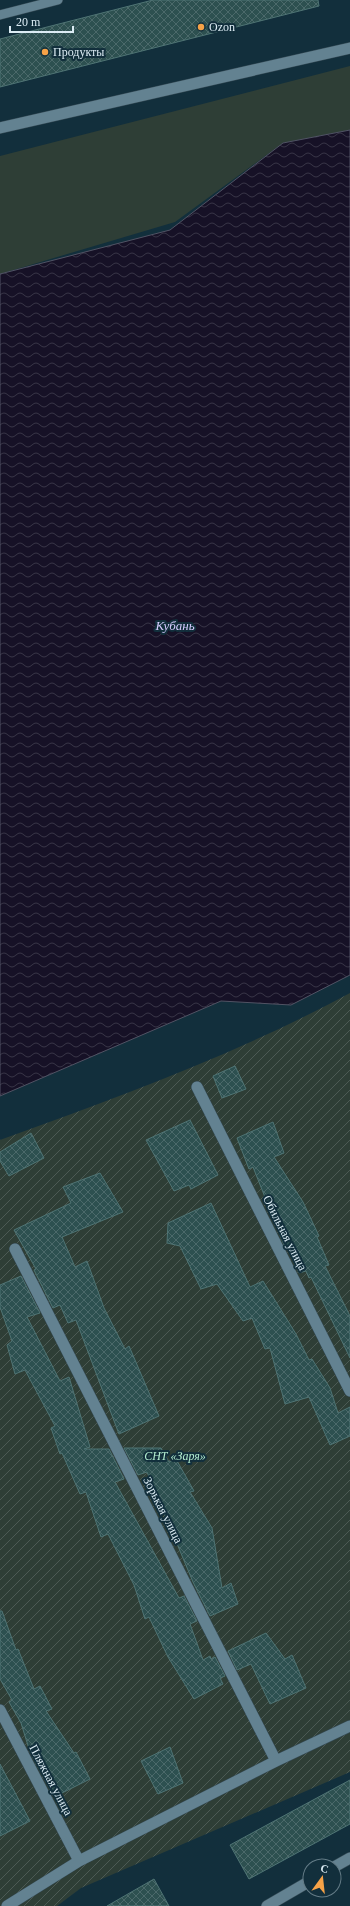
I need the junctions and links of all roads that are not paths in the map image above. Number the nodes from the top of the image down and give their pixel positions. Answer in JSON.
{"nodes":[{"id":1,"x":58,"y":0,"type":"edge"},
{"id":2,"x":0,"y":15,"type":"edge"},
{"id":3,"x":350,"y":48,"type":"edge"},
{"id":4,"x":0,"y":128,"type":"edge"},
{"id":5,"x":197,"y":1087,"type":"dead end"},
{"id":6,"x":15,"y":1249,"type":"dead end"},
{"id":7,"x":350,"y":1391,"type":"edge"},
{"id":8,"x":0,"y":1710,"type":"edge"},
{"id":9,"x":350,"y":1726,"type":"edge"},
{"id":10,"x":276,"y":1761,"type":"junction"},
{"id":11,"x":79,"y":1861,"type":"junction"},
{"id":12,"x":302,"y":1886,"type":"edge"},
{"id":13,"x":8,"y":1906,"type":"edge"},
{"id":14,"x":267,"y":1906,"type":"edge"}],
"edges":[{"from":1,"to":2,"type":"lane"},
{"from":3,"to":4,"type":"street"},
{"from":5,"to":7,"type":"street","name":"Обильная улица"},
{"from":6,"to":10,"type":"street","name":"Зорькая улица"},
{"from":8,"to":11,"type":"street","name":"Пляжная улица"},
{"from":9,"to":10,"type":"street"},
{"from":10,"to":11,"type":"street"},
{"from":11,"to":13,"type":"street"},
{"from":12,"to":14,"type":"street"}]}
